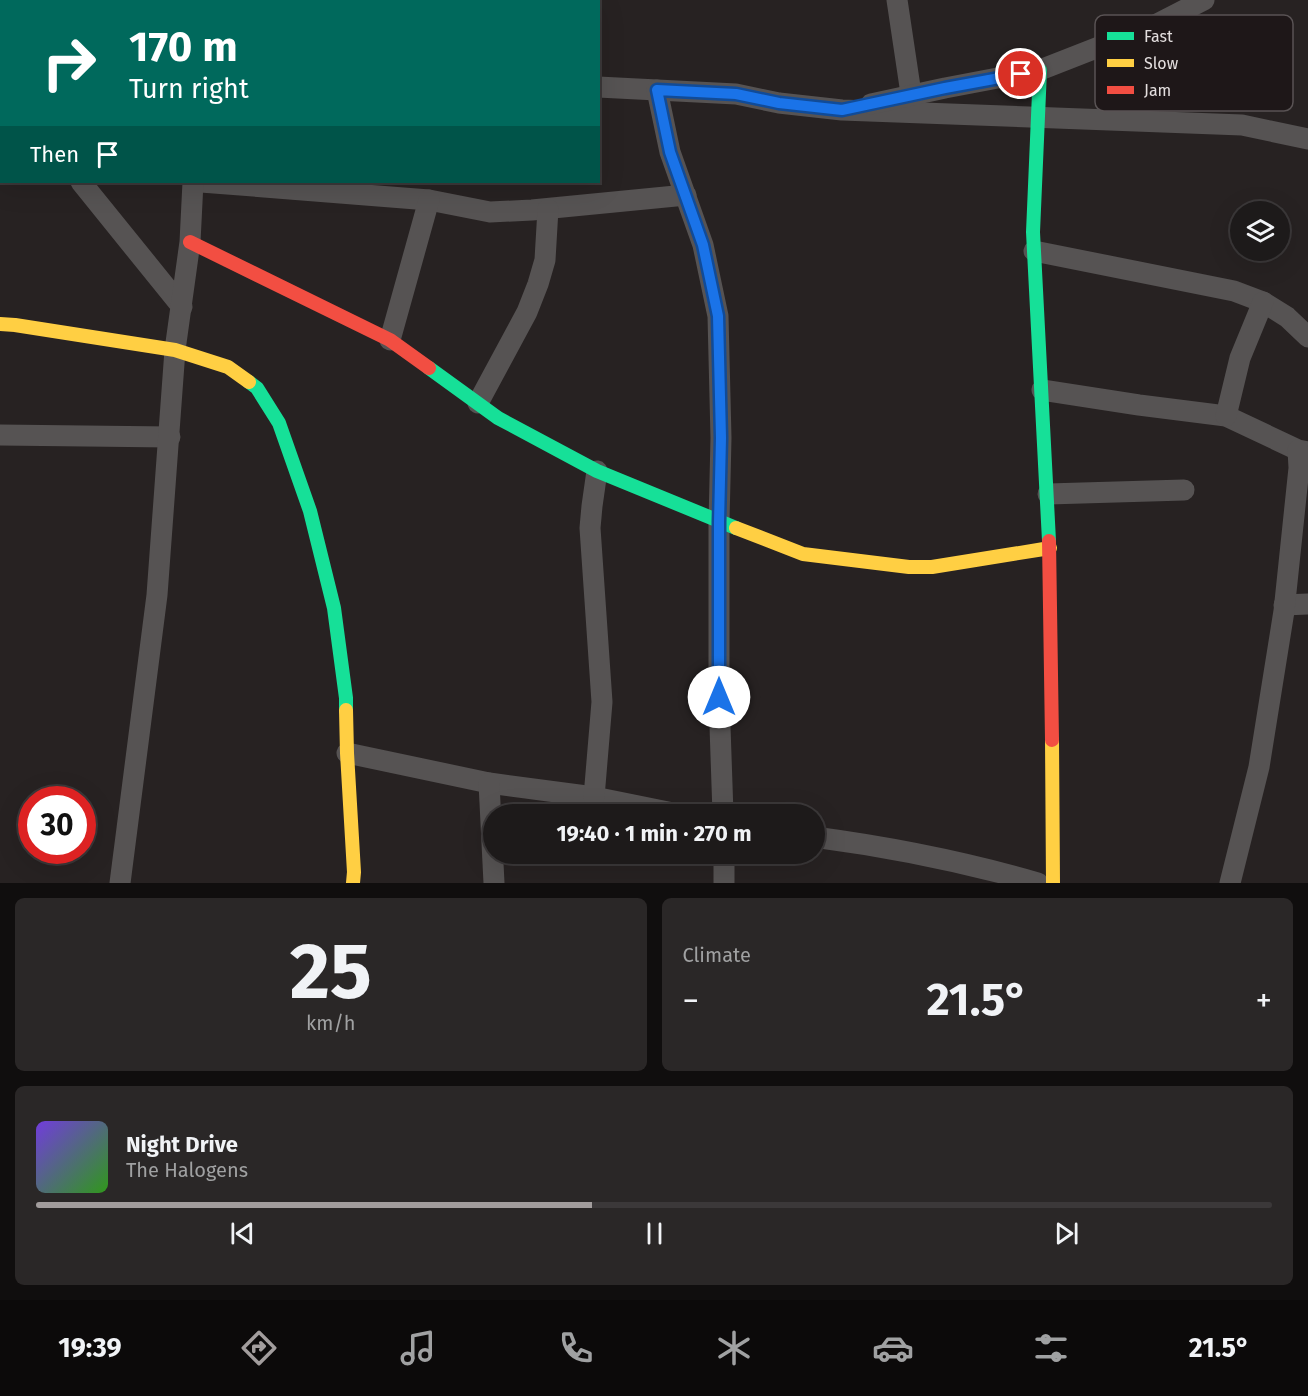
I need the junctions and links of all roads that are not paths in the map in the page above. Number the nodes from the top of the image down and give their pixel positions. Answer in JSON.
{"nodes":[{"id":1,"x":897,"y":0,"type":"edge"},
{"id":2,"x":1204,"y":0,"type":"edge"},
{"id":3,"x":1175,"y":15,"type":"edge"},
{"id":4,"x":1095,"y":48,"type":"edge"},
{"id":5,"x":1040,"y":70,"type":"junction"},
{"id":6,"x":600,"y":87,"type":"edge"},
{"id":7,"x":657,"y":90,"type":"junction"},
{"id":8,"x":913,"y":104,"type":"junction"},
{"id":9,"x":1038,"y":118,"type":"junction"},
{"id":10,"x":1308,"y":139,"type":"edge"},
{"id":11,"x":82,"y":183,"type":"edge"},
{"id":12,"x":193,"y":183,"type":"edge"},
{"id":13,"x":214,"y":183,"type":"edge"},
{"id":14,"x":686,"y":195,"type":"junction"},
{"id":15,"x":429,"y":200,"type":"junction"},
{"id":16,"x":548,"y":209,"type":"junction"},
{"id":17,"x":190,"y":242,"type":"junction"},
{"id":18,"x":1034,"y":251,"type":"junction"},
{"id":19,"x":1263,"y":302,"type":"junction"},
{"id":20,"x":182,"y":307,"type":"junction"},
{"id":21,"x":0,"y":324,"type":"edge"},
{"id":22,"x":1305,"y":329,"type":"edge"},
{"id":23,"x":390,"y":340,"type":"junction"},
{"id":24,"x":175,"y":350,"type":"junction"},
{"id":25,"x":1042,"y":390,"type":"junction"},
{"id":26,"x":478,"y":404,"type":"junction"},
{"id":27,"x":1226,"y":416,"type":"junction"},
{"id":28,"x":0,"y":435,"type":"edge"},
{"id":29,"x":170,"y":437,"type":"junction"},
{"id":30,"x":1303,"y":451,"type":"edge"},
{"id":31,"x":597,"y":471,"type":"junction"},
{"id":32,"x":1184,"y":490,"type":"dead end"},
{"id":33,"x":1048,"y":494,"type":"junction"},
{"id":34,"x":719,"y":522,"type":"junction"},
{"id":35,"x":1050,"y":548,"type":"junction"},
{"id":36,"x":1308,"y":604,"type":"edge"},
{"id":37,"x":1284,"y":605,"type":"junction"},
{"id":38,"x":347,"y":753,"type":"junction"},
{"id":39,"x":489,"y":783,"type":"junction"},
{"id":40,"x":594,"y":797,"type":"junction"},
{"id":41,"x":629,"y":804,"type":"edge"},
{"id":42,"x":723,"y":804,"type":"edge"},
{"id":43,"x":825,"y":839,"type":"edge"},
{"id":44,"x":724,"y":864,"type":"edge"},
{"id":45,"x":120,"y":883,"type":"edge"},
{"id":46,"x":353,"y":883,"type":"edge"},
{"id":47,"x":494,"y":883,"type":"edge"},
{"id":48,"x":724,"y":883,"type":"edge"},
{"id":49,"x":1038,"y":883,"type":"edge"},
{"id":50,"x":1053,"y":883,"type":"edge"},
{"id":51,"x":1230,"y":883,"type":"edge"}],
"edges":[{"from":1,"to":8,"type":"street"},
{"from":2,"to":3,"type":"street"},
{"from":4,"to":5,"type":"street"},
{"from":5,"to":8,"type":"street"},
{"from":5,"to":9,"type":"street"},
{"from":6,"to":7,"type":"street"},
{"from":7,"to":8,"type":"street"},
{"from":7,"to":14,"type":"street"},
{"from":8,"to":9,"type":"street"},
{"from":9,"to":10,"type":"street"},
{"from":9,"to":18,"type":"street"},
{"from":11,"to":20,"type":"street"},
{"from":12,"to":17,"type":"street"},
{"from":13,"to":15,"type":"street"},
{"from":14,"to":16,"type":"street"},
{"from":14,"to":34,"type":"street"},
{"from":15,"to":16,"type":"street"},
{"from":15,"to":23,"type":"street"},
{"from":16,"to":26,"type":"street"},
{"from":17,"to":20,"type":"street"},
{"from":17,"to":23,"type":"street"},
{"from":18,"to":19,"type":"street"},
{"from":18,"to":25,"type":"street"},
{"from":19,"to":22,"type":"street"},
{"from":19,"to":27,"type":"street"},
{"from":20,"to":24,"type":"street"},
{"from":21,"to":24,"type":"street"},
{"from":23,"to":26,"type":"street"},
{"from":24,"to":29,"type":"street"},
{"from":24,"to":38,"type":"street"},
{"from":25,"to":27,"type":"street"},
{"from":25,"to":33,"type":"street"},
{"from":26,"to":31,"type":"street"},
{"from":27,"to":30,"type":"street"},
{"from":28,"to":29,"type":"street"},
{"from":29,"to":45,"type":"street"},
{"from":30,"to":37,"type":"street"},
{"from":31,"to":34,"type":"street"},
{"from":31,"to":40,"type":"street"},
{"from":32,"to":33,"type":"street"},
{"from":33,"to":35,"type":"street"},
{"from":34,"to":35,"type":"street"},
{"from":34,"to":42,"type":"street"},
{"from":35,"to":50,"type":"street"},
{"from":36,"to":37,"type":"street"},
{"from":37,"to":51,"type":"street"},
{"from":38,"to":39,"type":"street"},
{"from":38,"to":46,"type":"street"},
{"from":39,"to":40,"type":"street"},
{"from":39,"to":47,"type":"street"},
{"from":40,"to":41,"type":"street"},
{"from":43,"to":49,"type":"street"},
{"from":44,"to":48,"type":"street"}]}
